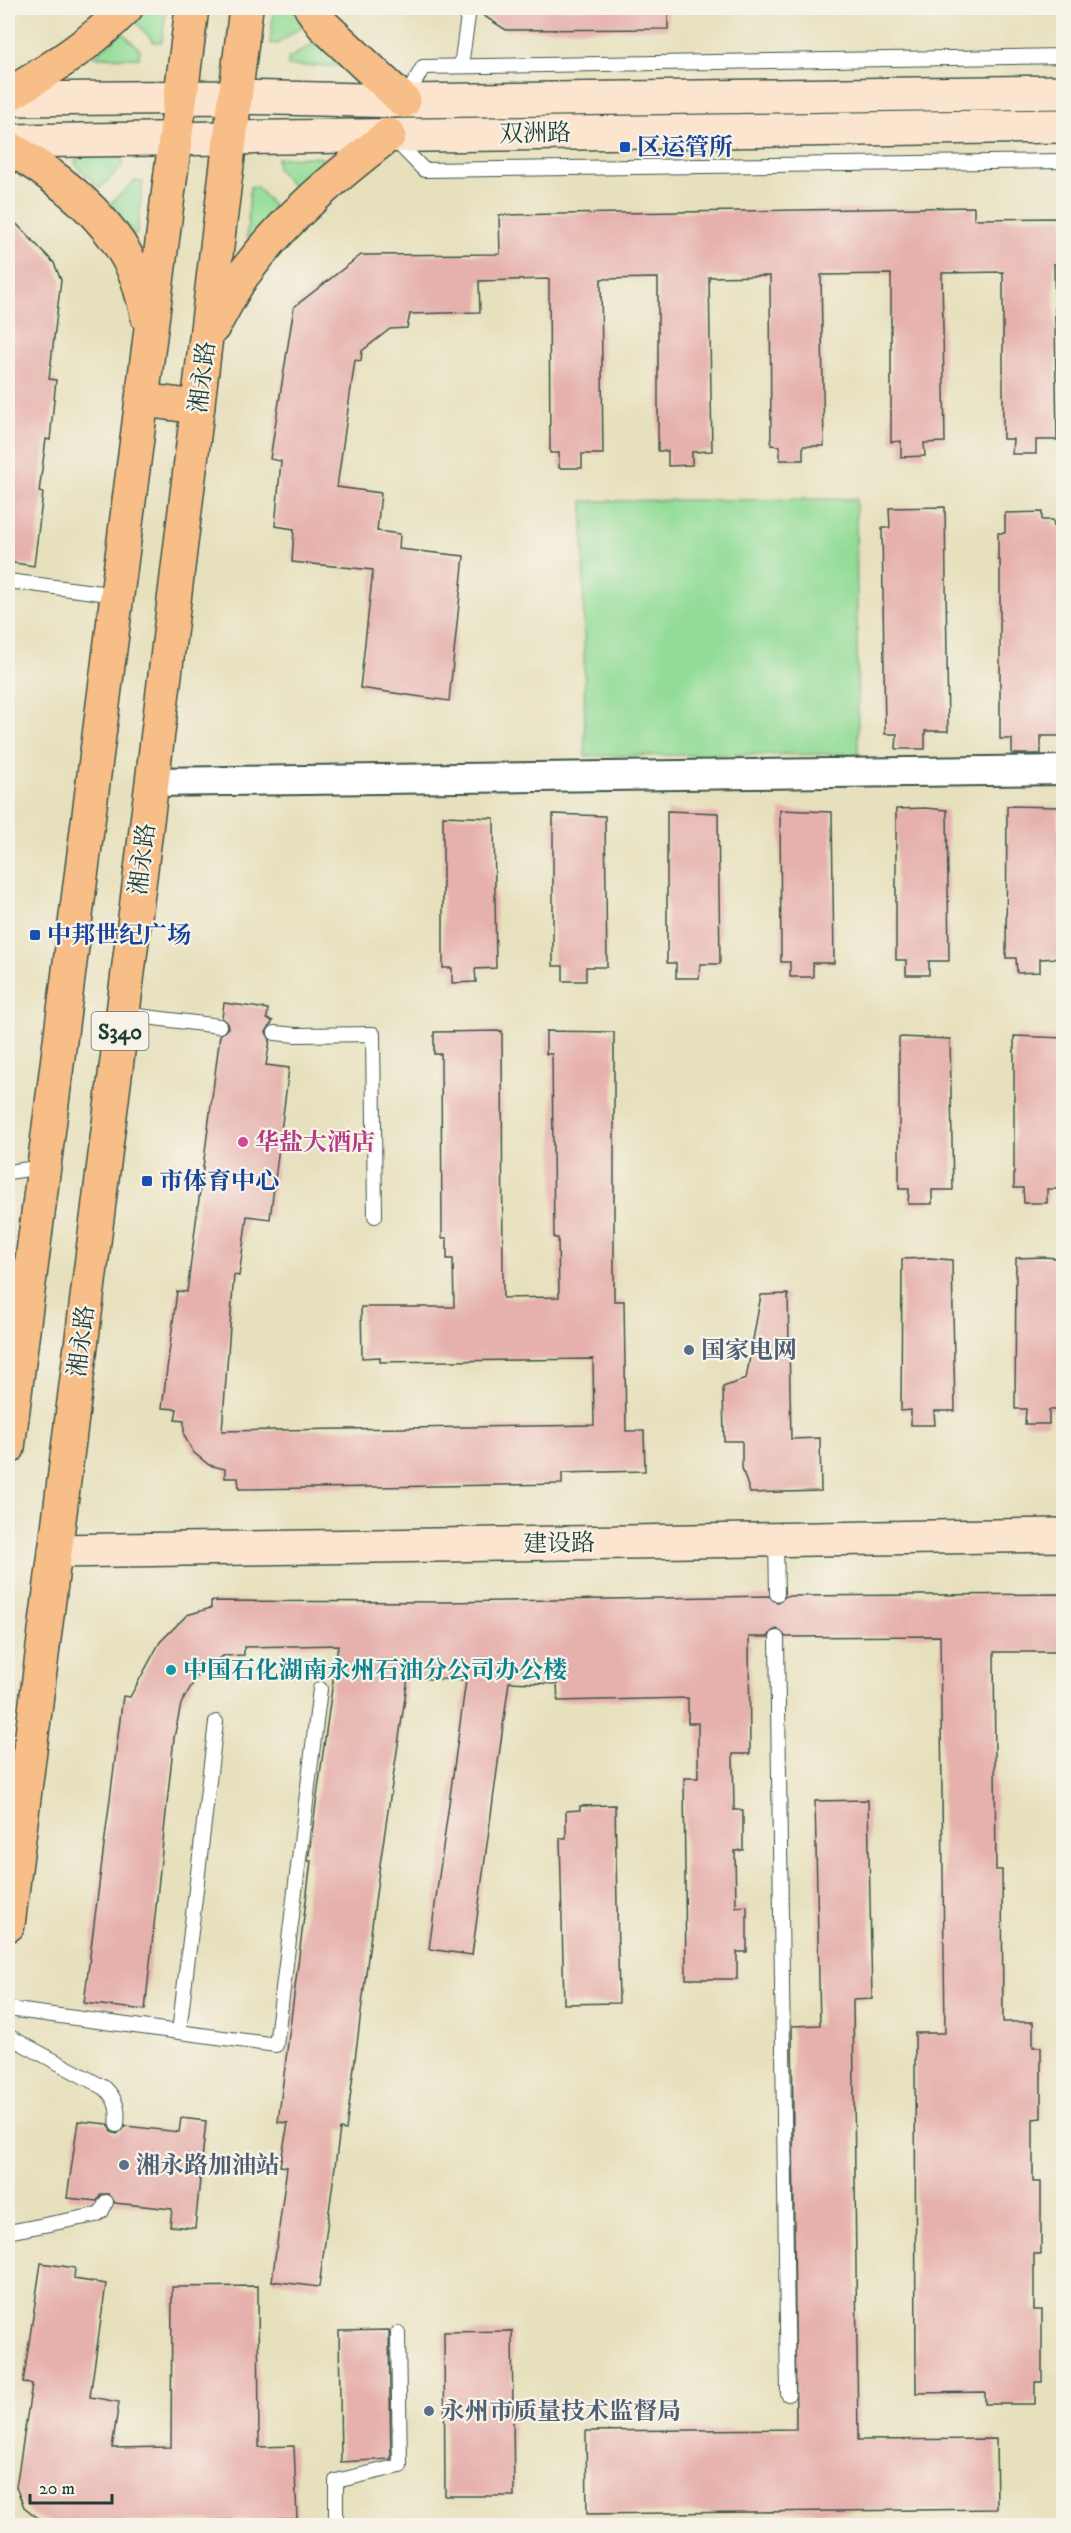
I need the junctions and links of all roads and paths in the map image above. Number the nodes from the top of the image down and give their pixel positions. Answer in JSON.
{"nodes":[{"id":1,"x":126,"y":8,"type":"edge"},
{"id":2,"x":192,"y":8,"type":"edge"},
{"id":3,"x":246,"y":8,"type":"edge"},
{"id":4,"x":311,"y":8,"type":"edge"},
{"id":5,"x":469,"y":9,"type":"edge"},
{"id":6,"x":1064,"y":56,"type":"edge"},
{"id":7,"x":461,"y":66,"type":"junction"},
{"id":8,"x":1064,"y":92,"type":"edge"},
{"id":9,"x":181,"y":96,"type":"junction"},
{"id":10,"x":8,"y":97,"type":"edge"},
{"id":11,"x":236,"y":97,"type":"junction"},
{"id":12,"x":404,"y":101,"type":"junction"},
{"id":13,"x":1064,"y":126,"type":"edge"},
{"id":14,"x":389,"y":135,"type":"junction"},
{"id":15,"x":176,"y":138,"type":"junction"},
{"id":16,"x":231,"y":138,"type":"junction"},
{"id":17,"x":8,"y":141,"type":"edge"},
{"id":18,"x":8,"y":147,"type":"edge"},
{"id":19,"x":1064,"y":161,"type":"edge"},
{"id":20,"x":151,"y":328,"type":"junction"},
{"id":21,"x":207,"y":336,"type":"junction"},
{"id":22,"x":142,"y":400,"type":"junction"},
{"id":23,"x":198,"y":407,"type":"junction"},
{"id":24,"x":8,"y":581,"type":"edge"},
{"id":25,"x":117,"y":595,"type":"junction"},
{"id":26,"x":1064,"y":770,"type":"edge"},
{"id":27,"x":152,"y":783,"type":"junction"},
{"id":28,"x":122,"y":1014,"type":"junction"},
{"id":29,"x":219,"y":1026,"type":"dead end"},
{"id":30,"x":275,"y":1033,"type":"dead end"},
{"id":31,"x":43,"y":1167,"type":"junction"},
{"id":32,"x":8,"y":1172,"type":"edge"},
{"id":33,"x":375,"y":1216,"type":"dead end"},
{"id":34,"x":11,"y":1390,"type":"edge"},
{"id":35,"x":8,"y":1448,"type":"edge"},
{"id":36,"x":1064,"y":1535,"type":"edge"},
{"id":37,"x":776,"y":1539,"type":"junction"},
{"id":38,"x":55,"y":1551,"type":"junction"},
{"id":39,"x":777,"y":1594,"type":"dead end"},
{"id":40,"x":777,"y":1638,"type":"dead end"},
{"id":41,"x":320,"y":1689,"type":"dead end"},
{"id":42,"x":216,"y":1722,"type":"dead end"},
{"id":43,"x":8,"y":1925,"type":"edge"},
{"id":44,"x":8,"y":2009,"type":"edge"},
{"id":45,"x":179,"y":2032,"type":"junction"},
{"id":46,"x":8,"y":2036,"type":"edge"},
{"id":47,"x":117,"y":2125,"type":"dead end"},
{"id":48,"x":106,"y":2202,"type":"dead end"},
{"id":49,"x":8,"y":2232,"type":"edge"},
{"id":50,"x":398,"y":2333,"type":"dead end"},
{"id":51,"x":788,"y":2394,"type":"dead end"},
{"id":52,"x":336,"y":2526,"type":"edge"}],
"edges":[{"from":1,"to":10,"type":"main road"},
{"from":2,"to":9,"type":"main road","number":"S340"},
{"from":3,"to":11,"type":"main road","name":"湘永路","number":"S340"},
{"from":4,"to":12,"type":"main road"},
{"from":5,"to":7,"type":"lane"},
{"from":6,"to":7,"type":"lane"},
{"from":7,"to":12,"type":"lane"},
{"from":8,"to":12,"type":"main road","name":"双洲路"},
{"from":9,"to":10,"type":"main road","name":"双洲路"},
{"from":9,"to":11,"type":"main road","name":"双洲路"},
{"from":9,"to":15,"type":"main road","number":"S340"},
{"from":11,"to":12,"type":"main road","name":"双洲路"},
{"from":11,"to":16,"type":"main road","name":"湘永路","number":"S340"},
{"from":13,"to":14,"type":"main road","name":"双洲路"},
{"from":14,"to":16,"type":"main road","name":"双洲路"},
{"from":14,"to":19,"type":"lane"},
{"from":14,"to":21,"type":"main road"},
{"from":15,"to":16,"type":"main road","name":"双洲路"},
{"from":15,"to":17,"type":"main road","name":"双洲路"},
{"from":15,"to":20,"type":"main road","number":"S340"},
{"from":16,"to":21,"type":"main road","name":"湘永路","number":"S340"},
{"from":18,"to":20,"type":"main road"},
{"from":20,"to":22,"type":"main road","number":"S340"},
{"from":21,"to":23,"type":"main road","name":"湘永路","number":"S340"},
{"from":22,"to":23,"type":"main road"},
{"from":22,"to":25,"type":"main road","number":"S340"},
{"from":23,"to":27,"type":"main road","name":"湘永路","number":"S340"},
{"from":24,"to":25,"type":"lane"},
{"from":25,"to":31,"type":"main road","number":"S340"},
{"from":26,"to":27,"type":"street"},
{"from":27,"to":28,"type":"main road","name":"湘永路","number":"S340"},
{"from":28,"to":29,"type":"lane"},
{"from":28,"to":38,"type":"main road","name":"湘永路","number":"S340"},
{"from":30,"to":33,"type":"lane"},
{"from":31,"to":32,"type":"lane"},
{"from":31,"to":34,"type":"main road","number":"S340"},
{"from":34,"to":35,"type":"main road","number":"S340"},
{"from":36,"to":37,"type":"main road","name":"建设路"},
{"from":37,"to":38,"type":"main road","name":"建设路"},
{"from":37,"to":39,"type":"lane"},
{"from":38,"to":43,"type":"main road","name":"湘永路","number":"S340"},
{"from":40,"to":51,"type":"lane"},
{"from":41,"to":45,"type":"lane"},
{"from":42,"to":45,"type":"lane"},
{"from":44,"to":45,"type":"lane"},
{"from":46,"to":47,"type":"lane"},
{"from":48,"to":49,"type":"lane"},
{"from":50,"to":52,"type":"lane"}]}
